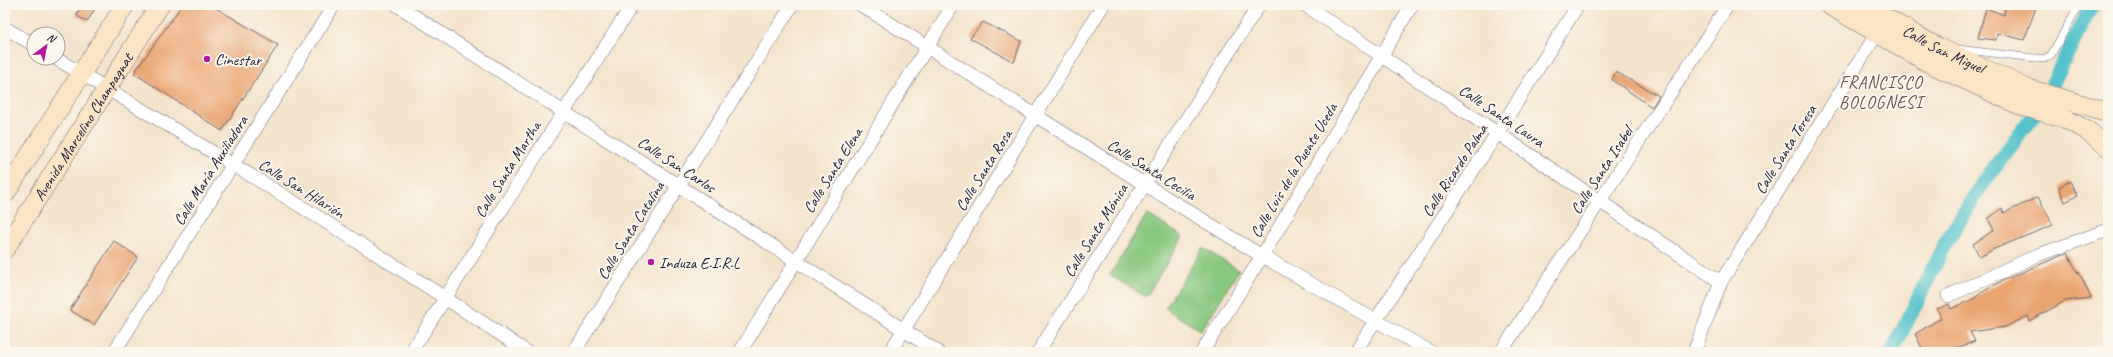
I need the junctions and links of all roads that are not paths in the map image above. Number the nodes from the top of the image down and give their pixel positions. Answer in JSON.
{"nodes":[{"id":1,"x":125,"y":5,"type":"edge"},
{"id":2,"x":160,"y":5,"type":"edge"},
{"id":3,"x":334,"y":5,"type":"edge"},
{"id":4,"x":397,"y":5,"type":"edge"},
{"id":5,"x":632,"y":5,"type":"edge"},
{"id":6,"x":792,"y":5,"type":"edge"},
{"id":7,"x":861,"y":5,"type":"edge"},
{"id":8,"x":953,"y":5,"type":"edge"},
{"id":9,"x":1103,"y":5,"type":"edge"},
{"id":10,"x":1258,"y":5,"type":"edge"},
{"id":11,"x":1305,"y":5,"type":"edge"},
{"id":12,"x":1412,"y":5,"type":"edge"},
{"id":13,"x":1578,"y":5,"type":"edge"},
{"id":14,"x":1728,"y":5,"type":"edge"},
{"id":15,"x":1829,"y":5,"type":"edge"},
{"id":16,"x":1863,"y":5,"type":"edge"},
{"id":17,"x":2079,"y":5,"type":"edge"},
{"id":18,"x":1882,"y":27,"type":"junction"},
{"id":19,"x":5,"y":28,"type":"edge"},
{"id":20,"x":26,"y":40,"type":"edge"},
{"id":21,"x":928,"y":47,"type":"junction"},
{"id":22,"x":1937,"y":47,"type":"junction"},
{"id":23,"x":1381,"y":55,"type":"junction"},
{"id":24,"x":66,"y":64,"type":"edge"},
{"id":25,"x":81,"y":73,"type":"junction"},
{"id":26,"x":107,"y":89,"type":"junction"},
{"id":27,"x":2023,"y":96,"type":"junction"},
{"id":28,"x":2108,"y":100,"type":"edge"},
{"id":29,"x":2087,"y":105,"type":"junction"},
{"id":30,"x":564,"y":111,"type":"junction"},
{"id":31,"x":2108,"y":112,"type":"edge"},
{"id":32,"x":1036,"y":117,"type":"junction"},
{"id":33,"x":1498,"y":132,"type":"junction"},
{"id":34,"x":2108,"y":146,"type":"edge"},
{"id":35,"x":234,"y":165,"type":"junction"},
{"id":36,"x":1144,"y":184,"type":"junction"},
{"id":37,"x":678,"y":186,"type":"junction"},
{"id":38,"x":5,"y":194,"type":"edge"},
{"id":39,"x":1600,"y":202,"type":"junction"},
{"id":40,"x":2108,"y":230,"type":"edge"},
{"id":41,"x":5,"y":249,"type":"edge"},
{"id":42,"x":1262,"y":256,"type":"junction"},
{"id":43,"x":796,"y":261,"type":"junction"},
{"id":44,"x":1721,"y":282,"type":"junction"},
{"id":45,"x":1948,"y":296,"type":"dead end"},
{"id":46,"x":446,"y":298,"type":"junction"},
{"id":47,"x":1377,"y":321,"type":"junction"},
{"id":48,"x":903,"y":330,"type":"junction"},
{"id":49,"x":114,"y":352,"type":"edge"},
{"id":50,"x":411,"y":352,"type":"edge"},
{"id":51,"x":527,"y":352,"type":"edge"},
{"id":52,"x":574,"y":352,"type":"edge"},
{"id":53,"x":740,"y":352,"type":"edge"},
{"id":54,"x":890,"y":352,"type":"edge"},
{"id":55,"x":938,"y":352,"type":"edge"},
{"id":56,"x":1038,"y":352,"type":"edge"},
{"id":57,"x":1202,"y":352,"type":"edge"},
{"id":58,"x":1356,"y":352,"type":"edge"},
{"id":59,"x":1431,"y":352,"type":"edge"},
{"id":60,"x":1501,"y":352,"type":"edge"},
{"id":61,"x":1694,"y":352,"type":"edge"}],
"edges":[{"from":1,"to":25,"type":"street","name":"Avenida Marcelino Champagnat"},
{"from":2,"to":26,"type":"street","name":"Avenida Marcelino Champagnat"},
{"from":3,"to":35,"type":"street","name":"Calle María Auxiliadora"},
{"from":4,"to":30,"type":"street","name":"Calle San Carlos"},
{"from":5,"to":30,"type":"street","name":"Calle Santa Martha"},
{"from":6,"to":37,"type":"street","name":"Calle Santa Catalina"},
{"from":7,"to":21,"type":"street","name":"Calle Santa Cecilia"},
{"from":8,"to":21,"type":"street","name":"Calle Santa Elena"},
{"from":9,"to":32,"type":"street","name":"Calle Santa Rosa"},
{"from":10,"to":36,"type":"street","name":"Calle Santa Mónica"},
{"from":11,"to":23,"type":"street","name":"Calle Santa Laura"},
{"from":12,"to":23,"type":"street","name":"Calle Luis de la Puente Uceda"},
{"from":13,"to":33,"type":"street","name":"Calle Ricardo Palma"},
{"from":14,"to":39,"type":"street","name":"Calle Santa Isabel"},
{"from":15,"to":18,"type":"street","name":"Calle San Miguel"},
{"from":16,"to":18,"type":"street","name":"Calle San Miguel"},
{"from":17,"to":22,"type":"lane"},
{"from":18,"to":22,"type":"street","name":"Calle San Miguel"},
{"from":18,"to":27,"type":"street","name":"Calle San Miguel"},
{"from":18,"to":44,"type":"street","name":"Calle Santa Teresa"},
{"from":19,"to":20,"type":"street"},
{"from":21,"to":32,"type":"street","name":"Calle Santa Cecilia"},
{"from":21,"to":43,"type":"street","name":"Calle Santa Elena"},
{"from":22,"to":27,"type":"street","name":"Calle San Miguel"},
{"from":23,"to":33,"type":"street","name":"Calle Santa Laura"},
{"from":23,"to":42,"type":"street","name":"Calle Luis de la Puente Uceda"},
{"from":24,"to":25,"type":"street","name":"Calle San Hilarión"},
{"from":25,"to":26,"type":"street","name":"Calle San Hilarión"},
{"from":25,"to":38,"type":"street","name":"Avenida Marcelino Champagnat"},
{"from":26,"to":35,"type":"street","name":"Calle San Hilarión"},
{"from":26,"to":41,"type":"street","name":"Avenida Marcelino Champagnat"},
{"from":27,"to":29,"type":"street"},
{"from":27,"to":34,"type":"street"},
{"from":28,"to":29,"type":"street"},
{"from":29,"to":31,"type":"street"},
{"from":30,"to":37,"type":"street","name":"Calle San Carlos"},
{"from":30,"to":46,"type":"street","name":"Calle Santa Martha"},
{"from":32,"to":36,"type":"street","name":"Calle Santa Cecilia"},
{"from":32,"to":48,"type":"street","name":"Calle Santa Rosa"},
{"from":33,"to":39,"type":"street","name":"Calle Santa Laura"},
{"from":33,"to":47,"type":"street","name":"Calle Ricardo Palma"},
{"from":35,"to":46,"type":"street","name":"Calle San Hilarión"},
{"from":35,"to":49,"type":"street","name":"Calle María Auxiliadora"},
{"from":36,"to":42,"type":"street","name":"Calle Santa Cecilia"},
{"from":36,"to":56,"type":"street","name":"Calle Santa Mónica"},
{"from":37,"to":43,"type":"street","name":"Calle San Carlos"},
{"from":37,"to":52,"type":"street","name":"Calle Santa Catalina"},
{"from":39,"to":44,"type":"street","name":"Calle Santa Laura"},
{"from":39,"to":60,"type":"street","name":"Calle Santa Isabel"},
{"from":40,"to":45,"type":"street"},
{"from":42,"to":47,"type":"street","name":"Calle Santa Cecilia"},
{"from":42,"to":57,"type":"street","name":"Calle Luis de la Puente Uceda"},
{"from":43,"to":48,"type":"street","name":"Calle San Carlos"},
{"from":43,"to":53,"type":"street","name":"Calle Santa Elena"},
{"from":44,"to":61,"type":"street","name":"Calle Santa Teresa"},
{"from":46,"to":50,"type":"street","name":"Calle Santa Martha"},
{"from":46,"to":51,"type":"street","name":"Calle San Hilarión"},
{"from":47,"to":58,"type":"street","name":"Calle Ricardo Palma"},
{"from":47,"to":59,"type":"street","name":"Calle Santa Cecilia"},
{"from":48,"to":54,"type":"street","name":"Calle Santa Rosa"},
{"from":48,"to":55,"type":"street","name":"Calle San Carlos"}]}
